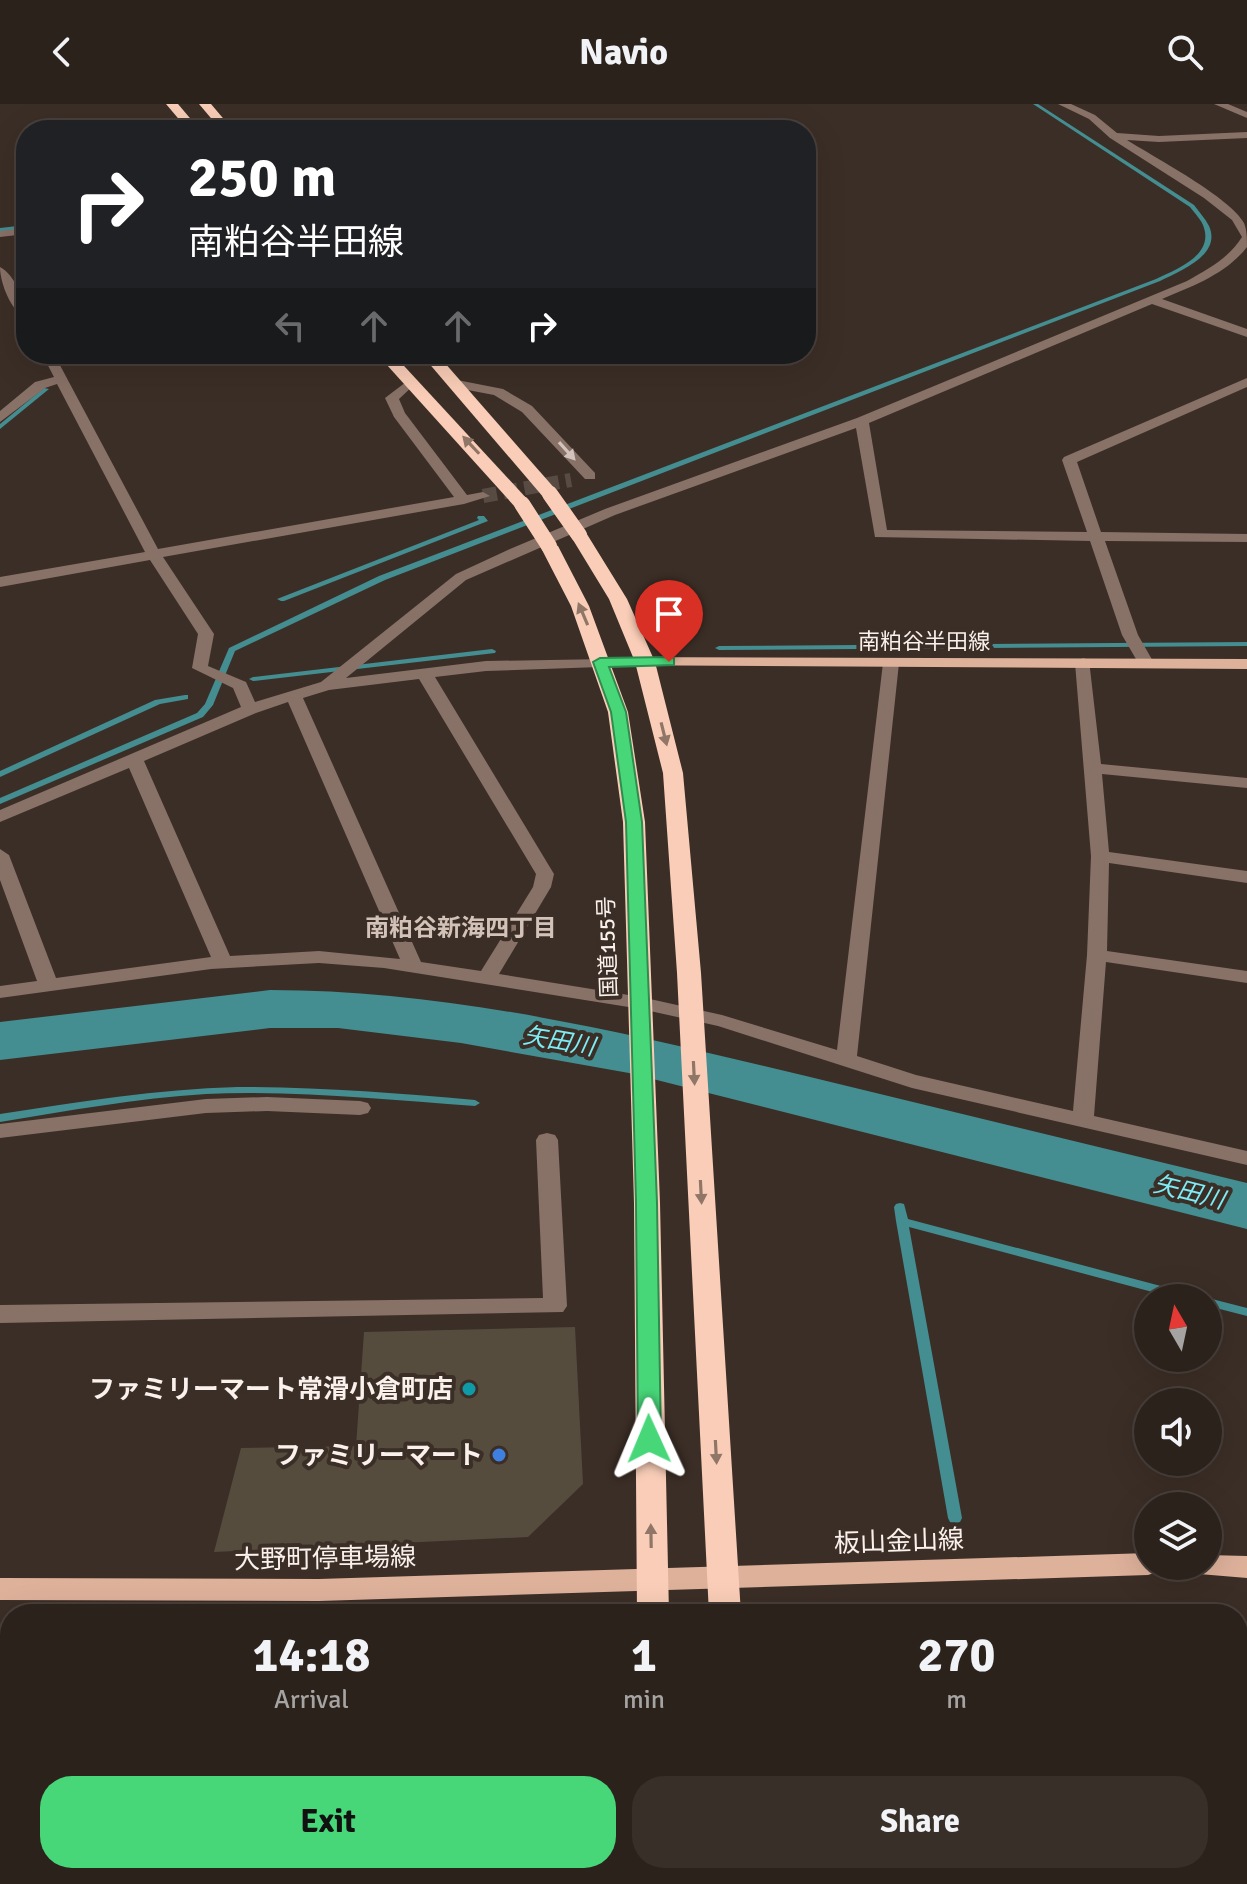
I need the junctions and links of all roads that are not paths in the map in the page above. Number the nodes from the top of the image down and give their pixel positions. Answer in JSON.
{"nodes":[{"id":1,"x":172,"y":104,"type":"edge"},
{"id":2,"x":205,"y":104,"type":"edge"},
{"id":3,"x":1063,"y":104,"type":"edge"},
{"id":4,"x":1219,"y":104,"type":"edge"},
{"id":5,"x":1247,"y":115,"type":"edge"},
{"id":6,"x":186,"y":120,"type":"edge"},
{"id":7,"x":219,"y":120,"type":"edge"},
{"id":8,"x":1247,"y":135,"type":"edge"},
{"id":9,"x":1114,"y":136,"type":"junction"},
{"id":10,"x":1247,"y":237,"type":"edge"},
{"id":11,"x":0,"y":270,"type":"edge"},
{"id":12,"x":16,"y":298,"type":"edge"},
{"id":13,"x":1152,"y":300,"type":"junction"},
{"id":14,"x":1247,"y":333,"type":"edge"},
{"id":15,"x":54,"y":364,"type":"edge"},
{"id":16,"x":394,"y":364,"type":"edge"},
{"id":17,"x":438,"y":364,"type":"edge"},
{"id":18,"x":62,"y":379,"type":"junction"},
{"id":19,"x":1247,"y":382,"type":"edge"},
{"id":20,"x":410,"y":383,"type":"junction"},
{"id":21,"x":457,"y":384,"type":"junction"},
{"id":22,"x":0,"y":418,"type":"edge"},
{"id":23,"x":862,"y":421,"type":"junction"},
{"id":24,"x":590,"y":476,"type":"dead end"},
{"id":25,"x":483,"y":496,"type":"tunnel mouth"},
{"id":26,"x":464,"y":500,"type":"junction"},
{"id":27,"x":1094,"y":535,"type":"junction"},
{"id":28,"x":1247,"y":538,"type":"edge"},
{"id":29,"x":154,"y":555,"type":"junction"},
{"id":30,"x":0,"y":582,"type":"edge"},
{"id":31,"x":600,"y":662,"type":"junction"},
{"id":32,"x":645,"y":662,"type":"junction"},
{"id":33,"x":891,"y":663,"type":"junction"},
{"id":34,"x":1083,"y":663,"type":"junction"},
{"id":35,"x":1146,"y":663,"type":"junction"},
{"id":36,"x":1247,"y":664,"type":"edge"},
{"id":37,"x":424,"y":673,"type":"junction"},
{"id":38,"x":327,"y":685,"type":"junction"},
{"id":39,"x":293,"y":695,"type":"junction"},
{"id":40,"x":250,"y":709,"type":"junction"},
{"id":41,"x":134,"y":759,"type":"junction"},
{"id":42,"x":1092,"y":768,"type":"junction"},
{"id":43,"x":1247,"y":783,"type":"edge"},
{"id":44,"x":0,"y":817,"type":"edge"},
{"id":45,"x":0,"y":855,"type":"edge"},
{"id":46,"x":1100,"y":856,"type":"junction"},
{"id":47,"x":1247,"y":877,"type":"edge"},
{"id":48,"x":1097,"y":955,"type":"junction"},
{"id":49,"x":223,"y":963,"type":"junction"},
{"id":50,"x":414,"y":968,"type":"junction"},
{"id":51,"x":1247,"y":977,"type":"edge"},
{"id":52,"x":487,"y":978,"type":"junction"},
{"id":53,"x":49,"y":985,"type":"junction"},
{"id":54,"x":0,"y":992,"type":"edge"},
{"id":55,"x":642,"y":1012,"type":"junction"},
{"id":56,"x":691,"y":1023,"type":"junction"},
{"id":57,"x":846,"y":1058,"type":"junction"},
{"id":58,"x":360,"y":1108,"type":"dead end"},
{"id":59,"x":1083,"y":1118,"type":"junction"},
{"id":60,"x":0,"y":1131,"type":"edge"},
{"id":61,"x":547,"y":1140,"type":"dead end"},
{"id":62,"x":1247,"y":1158,"type":"edge"},
{"id":63,"x":0,"y":1314,"type":"edge"},
{"id":64,"x":1134,"y":1564,"type":"edge"},
{"id":65,"x":1222,"y":1566,"type":"edge"},
{"id":66,"x":1247,"y":1567,"type":"edge"},
{"id":67,"x":723,"y":1576,"type":"junction"},
{"id":68,"x":652,"y":1579,"type":"junction"},
{"id":69,"x":0,"y":1589,"type":"edge"},
{"id":70,"x":653,"y":1604,"type":"edge"},
{"id":71,"x":724,"y":1604,"type":"edge"}],
"edges":[{"from":1,"to":6,"type":"highway"},
{"from":2,"to":7,"type":"highway"},
{"from":3,"to":9,"type":"street"},
{"from":4,"to":5,"type":"street"},
{"from":8,"to":9,"type":"street"},
{"from":9,"to":10,"type":"street"},
{"from":10,"to":13,"type":"street"},
{"from":11,"to":12,"type":"street"},
{"from":13,"to":14,"type":"street"},
{"from":13,"to":23,"type":"street"},
{"from":15,"to":18,"type":"street"},
{"from":16,"to":20,"type":"highway","name":"国道155号"},
{"from":17,"to":21,"type":"highway"},
{"from":18,"to":22,"type":"street"},
{"from":18,"to":29,"type":"street"},
{"from":19,"to":27,"type":"street"},
{"from":20,"to":26,"type":"street"},
{"from":31,"to":20,"type":"highway","name":"国道155号","one_way":true,"bridge":true},
{"from":21,"to":24,"type":"street","one_way":true},
{"from":21,"to":32,"type":"highway","bridge":true},
{"from":23,"to":27,"type":"street"},
{"from":23,"to":38,"type":"street"},
{"from":25,"to":26,"type":"street"},
{"from":26,"to":29,"type":"street"},
{"from":27,"to":28,"type":"street"},
{"from":27,"to":35,"type":"street"},
{"from":29,"to":30,"type":"street"},
{"from":29,"to":40,"type":"street"},
{"from":31,"to":32,"type":"main road","name":"南粕谷半田線"},
{"from":31,"to":37,"type":"street"},
{"from":31,"to":55,"type":"highway","name":"国道155号"},
{"from":32,"to":33,"type":"main road","name":"南粕谷半田線"},
{"from":32,"to":56,"type":"highway","one_way":true},
{"from":33,"to":34,"type":"main road","name":"南粕谷半田線"},
{"from":33,"to":57,"type":"street"},
{"from":34,"to":35,"type":"main road","name":"南粕谷半田線"},
{"from":34,"to":42,"type":"street"},
{"from":35,"to":36,"type":"main road","name":"南粕谷半田線"},
{"from":37,"to":38,"type":"street"},
{"from":37,"to":52,"type":"street"},
{"from":38,"to":39,"type":"street"},
{"from":39,"to":40,"type":"street"},
{"from":39,"to":50,"type":"street"},
{"from":40,"to":41,"type":"street"},
{"from":41,"to":44,"type":"street"},
{"from":41,"to":49,"type":"street"},
{"from":42,"to":43,"type":"street"},
{"from":42,"to":46,"type":"street"},
{"from":45,"to":53,"type":"street"},
{"from":46,"to":47,"type":"street"},
{"from":46,"to":48,"type":"street"},
{"from":48,"to":51,"type":"street"},
{"from":48,"to":59,"type":"street"},
{"from":49,"to":50,"type":"street"},
{"from":49,"to":53,"type":"street"},
{"from":50,"to":52,"type":"street"},
{"from":52,"to":55,"type":"street"},
{"from":53,"to":54,"type":"street"},
{"from":55,"to":56,"type":"street"},
{"from":68,"to":55,"type":"highway","name":"国道155号","one_way":true},
{"from":56,"to":57,"type":"street"},
{"from":56,"to":67,"type":"highway","one_way":true},
{"from":57,"to":59,"type":"street"},
{"from":58,"to":60,"type":"street"},
{"from":59,"to":62,"type":"street"},
{"from":61,"to":63,"type":"street"},
{"from":64,"to":67,"type":"main road","name":"板山金山線"},
{"from":65,"to":66,"type":"main road"},
{"from":67,"to":68,"type":"main road","name":"板山金山線"},
{"from":67,"to":71,"type":"highway"},
{"from":68,"to":69,"type":"main road","name":"大野町停車場線"},
{"from":68,"to":70,"type":"highway","name":"国道155号"}]}
